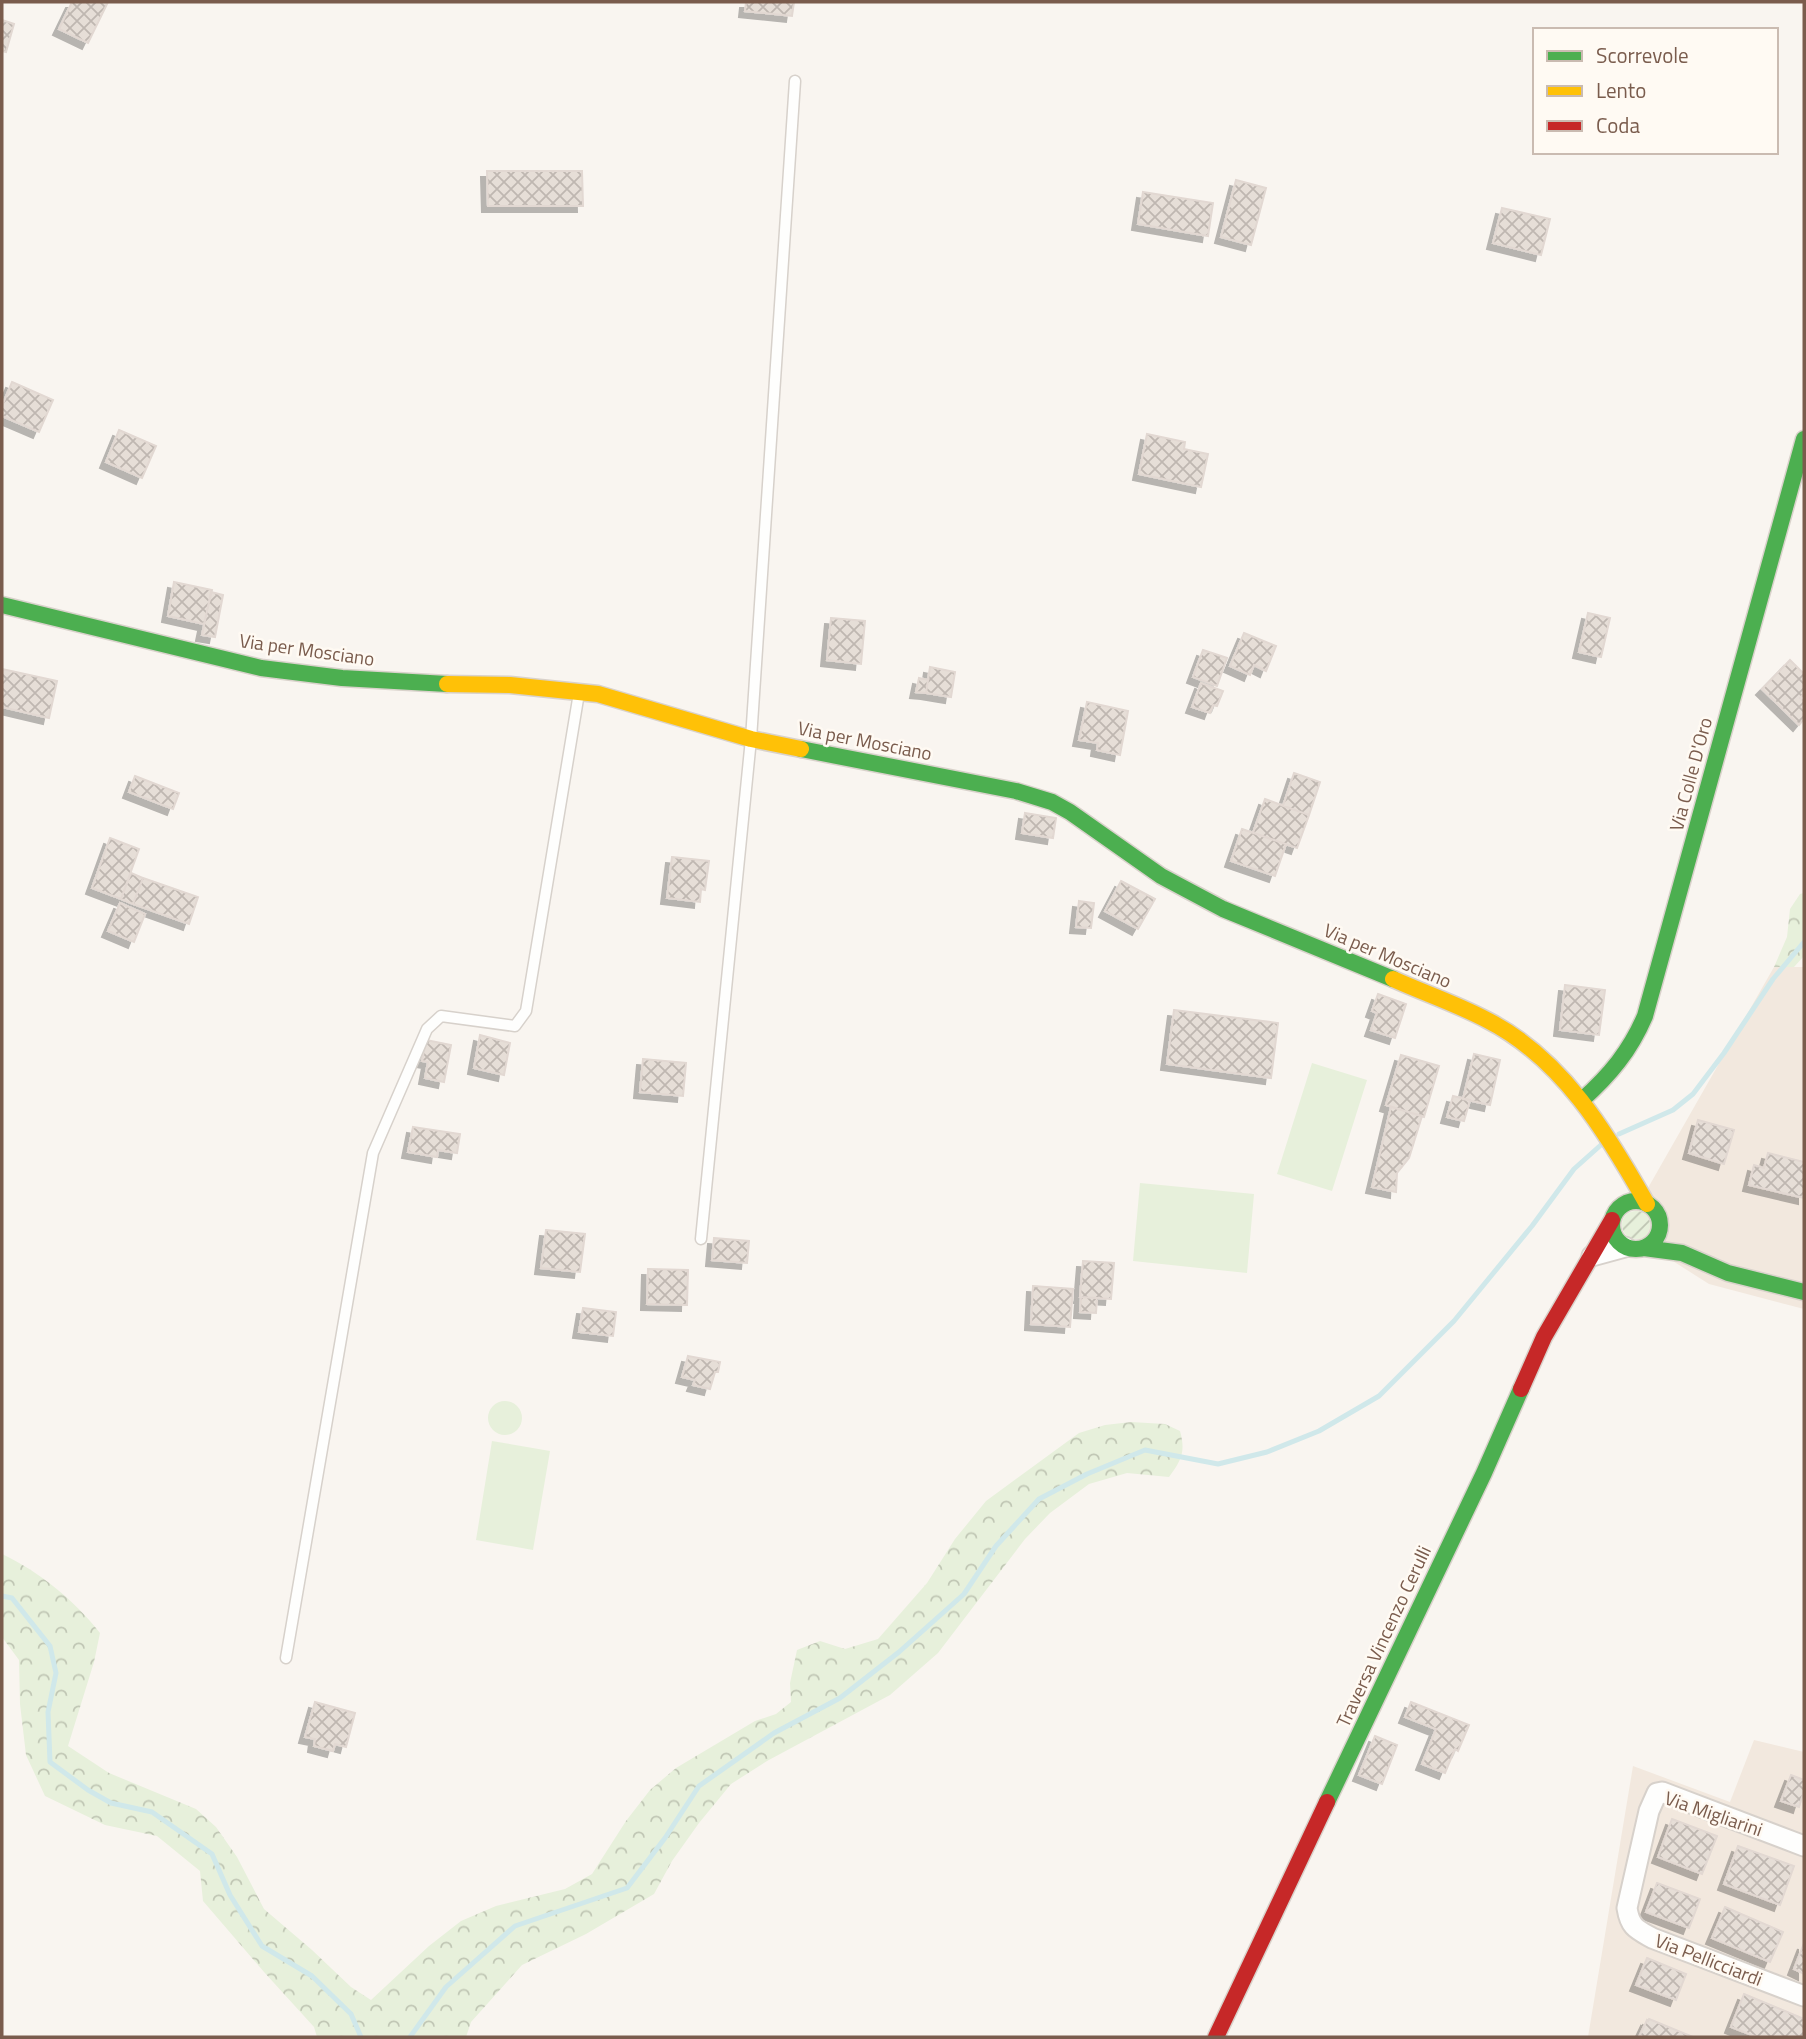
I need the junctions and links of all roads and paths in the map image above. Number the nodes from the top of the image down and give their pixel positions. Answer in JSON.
{"nodes":[{"id":1,"x":795,"y":81,"type":"dead end"},
{"id":2,"x":1804,"y":439,"type":"edge"},
{"id":3,"x":2,"y":605,"type":"edge"},
{"id":4,"x":579,"y":693,"type":"junction"},
{"id":5,"x":751,"y":739,"type":"junction"},
{"id":6,"x":1581,"y":1100,"type":"junction"},
{"id":7,"x":1620,"y":1156,"type":"junction"},
{"id":8,"x":1647,"y":1204,"type":"junction"},
{"id":9,"x":1614,"y":1217,"type":"junction"},
{"id":10,"x":1660,"y":1223,"type":"junction"},
{"id":11,"x":701,"y":1239,"type":"dead end"},
{"id":12,"x":1635,"y":1247,"type":"junction"},
{"id":13,"x":1682,"y":1253,"type":"junction"},
{"id":14,"x":1592,"y":1256,"type":"junction"},
{"id":15,"x":1804,"y":1292,"type":"edge"},
{"id":16,"x":286,"y":1658,"type":"dead end"},
{"id":17,"x":1804,"y":1846,"type":"edge"},
{"id":18,"x":1627,"y":1908,"type":"joint"},
{"id":19,"x":1804,"y":1996,"type":"edge"},
{"id":20,"x":1216,"y":2037,"type":"edge"}],
"edges":[{"from":1,"to":5,"type":"lane"},
{"from":2,"to":6,"type":"main road","name":"Via Colle D'Oro"},
{"from":3,"to":4,"type":"main road","name":"Via per Mosciano"},
{"from":4,"to":5,"type":"main road","name":"Via per Mosciano"},
{"from":4,"to":16,"type":"lane"},
{"from":5,"to":6,"type":"main road","name":"Via per Mosciano"},
{"from":5,"to":11,"type":"lane"},
{"from":6,"to":7,"type":"main road","name":"Via per Mosciano"},
{"from":7,"to":8,"type":"main road","name":"Via per Mosciano"},
{"from":7,"to":9,"type":"main road"},
{"from":8,"to":9,"type":"main road"},
{"from":8,"to":10,"type":"main road"},
{"from":9,"to":12,"type":"main road"},
{"from":9,"to":14,"type":"main road","name":"Traversa Vincenzo Cerulli"},
{"from":10,"to":12,"type":"main road"},
{"from":10,"to":13,"type":"main road"},
{"from":12,"to":13,"type":"main road"},
{"from":12,"to":14,"type":"street"},
{"from":13,"to":15,"type":"main road"},
{"from":14,"to":20,"type":"main road","name":"Traversa Vincenzo Cerulli"},
{"from":17,"to":18,"type":"street","name":"Via Migliarini"},
{"from":18,"to":19,"type":"street","name":"Via Pellicciardi"}]}
